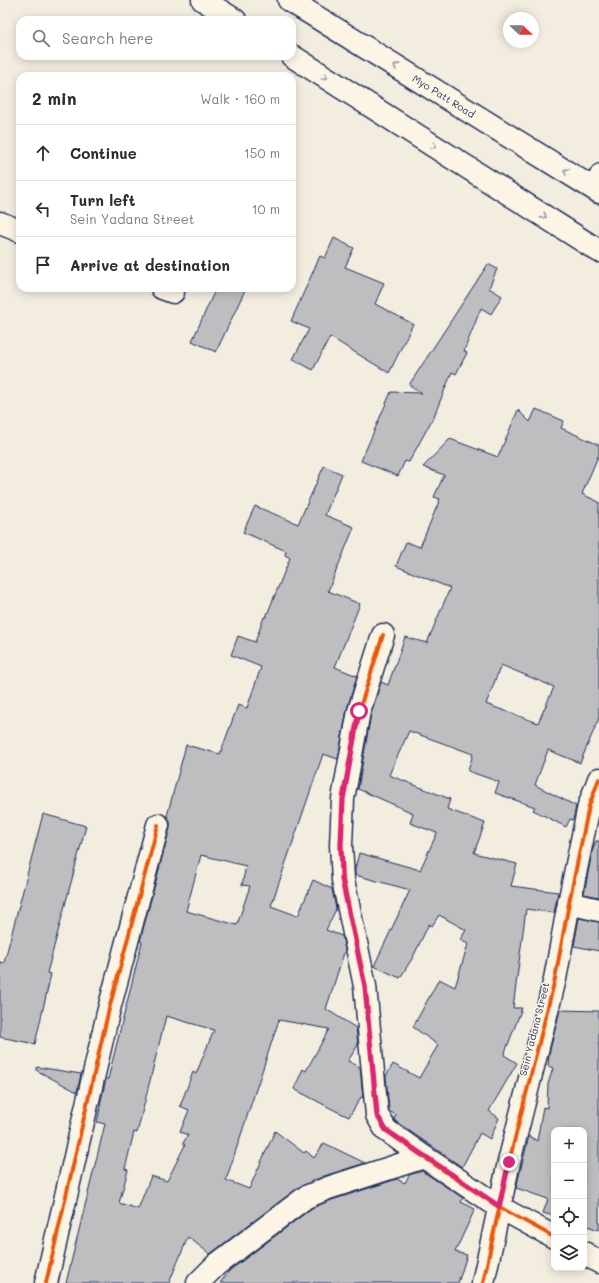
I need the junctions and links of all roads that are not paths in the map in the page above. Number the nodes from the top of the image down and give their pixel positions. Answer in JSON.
{"nodes":[{"id":1,"x":203,"y":0,"type":"edge"},
{"id":2,"x":289,"y":0,"type":"edge"},
{"id":3,"x":229,"y":16,"type":"edge"},
{"id":4,"x":296,"y":59,"type":"edge"},
{"id":5,"x":596,"y":184,"type":"edge"},
{"id":6,"x":0,"y":223,"type":"edge"},
{"id":7,"x":16,"y":229,"type":"edge"},
{"id":8,"x":599,"y":251,"type":"edge"},
{"id":9,"x":383,"y":634,"type":"dead end"},
{"id":10,"x":599,"y":779,"type":"edge"},
{"id":11,"x":158,"y":825,"type":"dead end"},
{"id":12,"x":568,"y":903,"type":"junction"},
{"id":13,"x":599,"y":910,"type":"edge"},
{"id":14,"x":424,"y":1157,"type":"junction"},
{"id":15,"x":499,"y":1206,"type":"junction"},
{"id":16,"x":551,"y":1235,"type":"edge"},
{"id":17,"x":587,"y":1256,"type":"edge"},
{"id":18,"x":599,"y":1262,"type":"edge"},
{"id":19,"x":46,"y":1283,"type":"edge"},
{"id":20,"x":198,"y":1283,"type":"edge"},
{"id":21,"x":483,"y":1283,"type":"edge"}],
"edges":[{"from":1,"to":3,"type":"street"},
{"from":5,"to":2,"type":"street","name":"Myo Patt Road","one_way":true},
{"from":4,"to":8,"type":"street","one_way":true},
{"from":6,"to":7,"type":"street"},
{"from":9,"to":14,"type":"street"},
{"from":10,"to":12,"type":"street","name":"Sein Yadana Street"},
{"from":11,"to":19,"type":"street"},
{"from":12,"to":13,"type":"street"},
{"from":12,"to":15,"type":"street","name":"Sein Yadana Street"},
{"from":14,"to":15,"type":"street"},
{"from":14,"to":20,"type":"street"},
{"from":15,"to":16,"type":"street"},
{"from":15,"to":21,"type":"street","name":"Sein Yadana Street"},
{"from":17,"to":18,"type":"street"}]}
